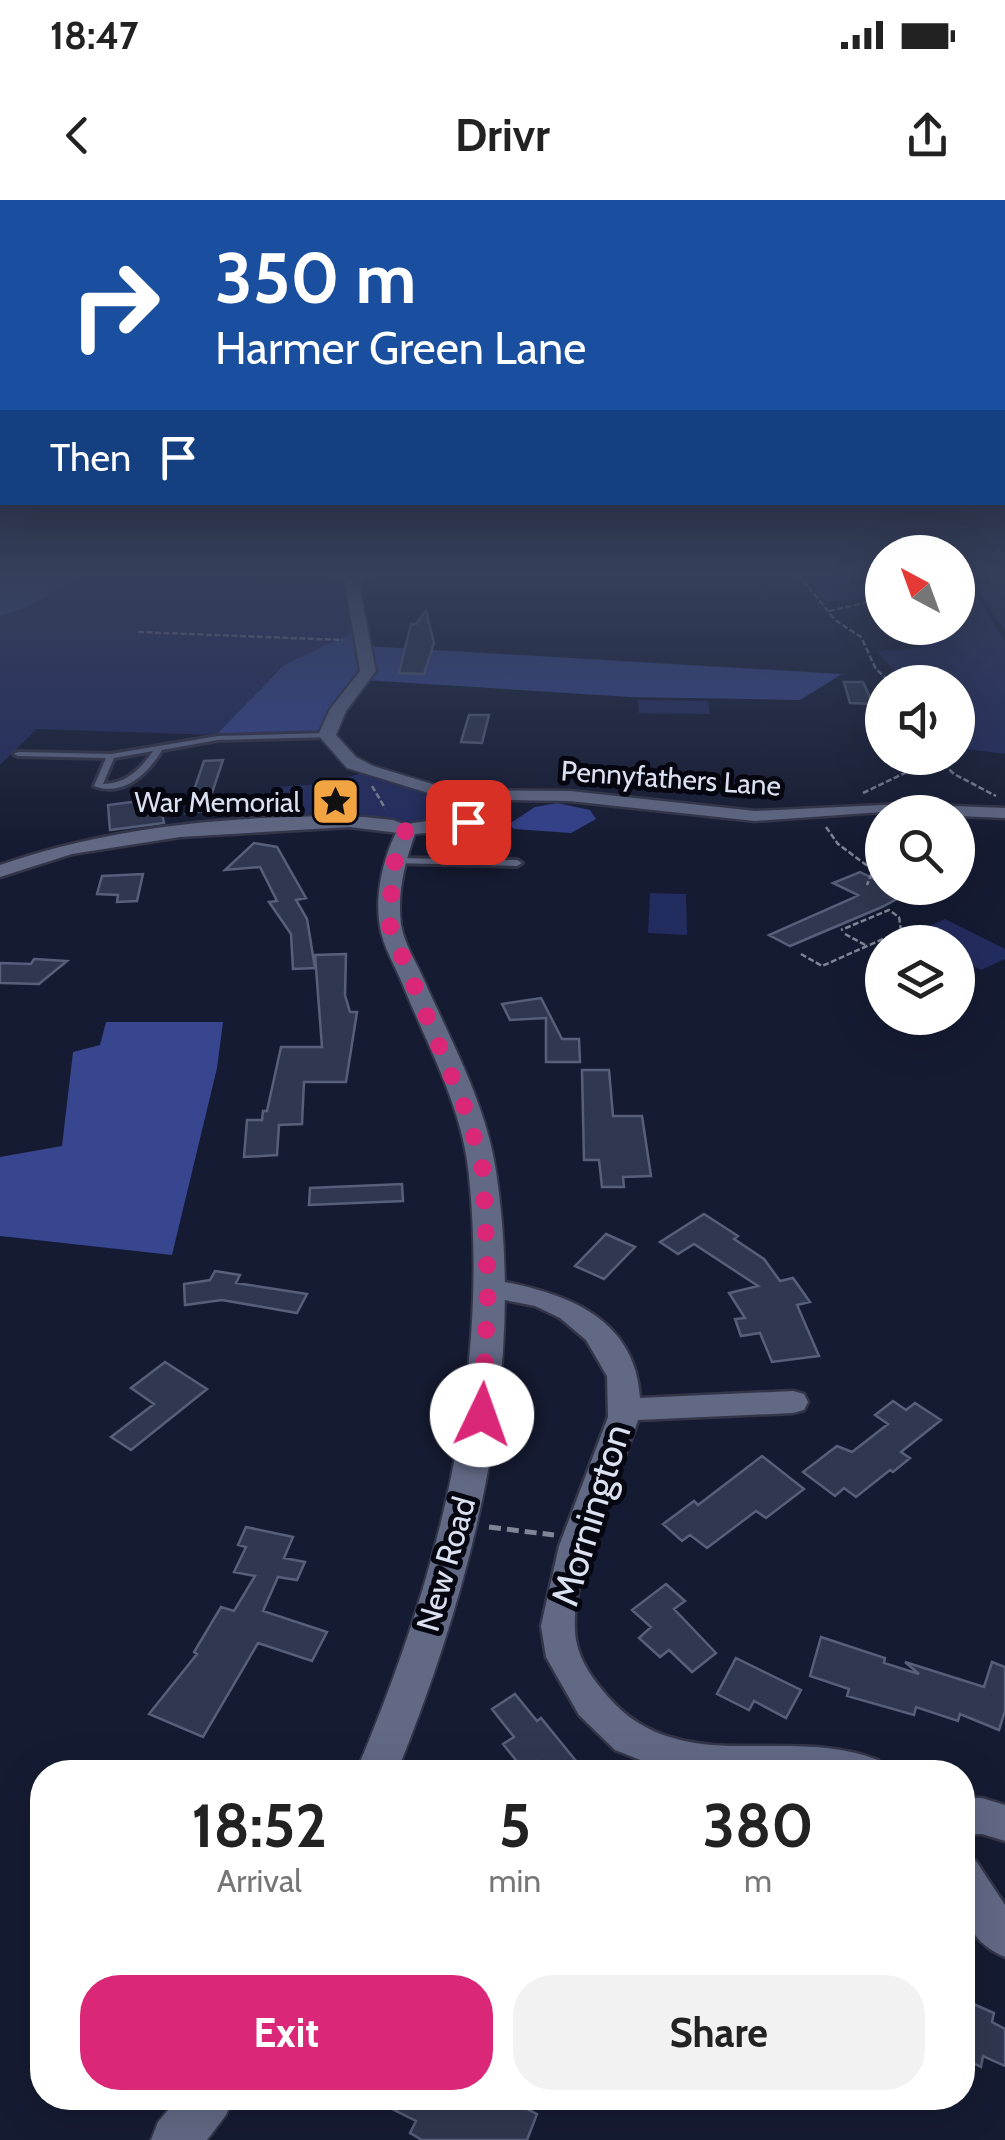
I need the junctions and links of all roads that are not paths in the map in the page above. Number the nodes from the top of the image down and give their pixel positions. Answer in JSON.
{"nodes":[{"id":1,"x":367,"y":665,"type":"edge"},
{"id":2,"x":326,"y":735,"type":"junction"},
{"id":3,"x":160,"y":748,"type":"junction"},
{"id":4,"x":18,"y":754,"type":"dead end"},
{"id":5,"x":111,"y":756,"type":"junction"},
{"id":6,"x":452,"y":795,"type":"junction"},
{"id":7,"x":518,"y":796,"type":"junction"},
{"id":8,"x":1005,"y":813,"type":"edge"},
{"id":9,"x":479,"y":818,"type":"junction"},
{"id":10,"x":400,"y":827,"type":"junction"},
{"id":11,"x":395,"y":861,"type":"junction"},
{"id":12,"x":517,"y":864,"type":"dead end"},
{"id":13,"x":0,"y":872,"type":"edge"},
{"id":14,"x":488,"y":1288,"type":"junction"},
{"id":15,"x":793,"y":1402,"type":"dead end"},
{"id":16,"x":624,"y":1410,"type":"junction"},
{"id":17,"x":381,"y":1760,"type":"edge"},
{"id":18,"x":682,"y":1760,"type":"edge"},
{"id":19,"x":975,"y":1816,"type":"edge"},
{"id":20,"x":1005,"y":1822,"type":"edge"},
{"id":21,"x":975,"y":1896,"type":"edge"},
{"id":22,"x":1005,"y":1936,"type":"edge"},
{"id":23,"x":200,"y":2110,"type":"edge"},
{"id":24,"x":176,"y":2140,"type":"edge"}],
"edges":[{"from":1,"to":2,"type":"street"},
{"from":2,"to":3,"type":"lane"},
{"from":2,"to":6,"type":"street"},
{"from":3,"to":5,"type":"lane"},
{"from":3,"to":5,"type":"lane"},
{"from":4,"to":5,"type":"lane"},
{"from":6,"to":7,"type":"street","name":"Pennyfathers Lane"},
{"from":6,"to":9,"type":"street"},
{"from":7,"to":8,"type":"street","name":"Pennyfathers Lane"},
{"from":7,"to":9,"type":"street"},
{"from":9,"to":10,"type":"street"},
{"from":10,"to":11,"type":"street","name":"New Road"},
{"from":10,"to":13,"type":"street"},
{"from":11,"to":12,"type":"lane"},
{"from":11,"to":14,"type":"street","name":"New Road"},
{"from":14,"to":16,"type":"street","name":"Mornington"},
{"from":14,"to":17,"type":"street","name":"New Road"},
{"from":15,"to":16,"type":"street"},
{"from":16,"to":18,"type":"street","name":"Mornington"},
{"from":19,"to":20,"type":"street"},
{"from":21,"to":22,"type":"street"},
{"from":23,"to":24,"type":"street"}]}
